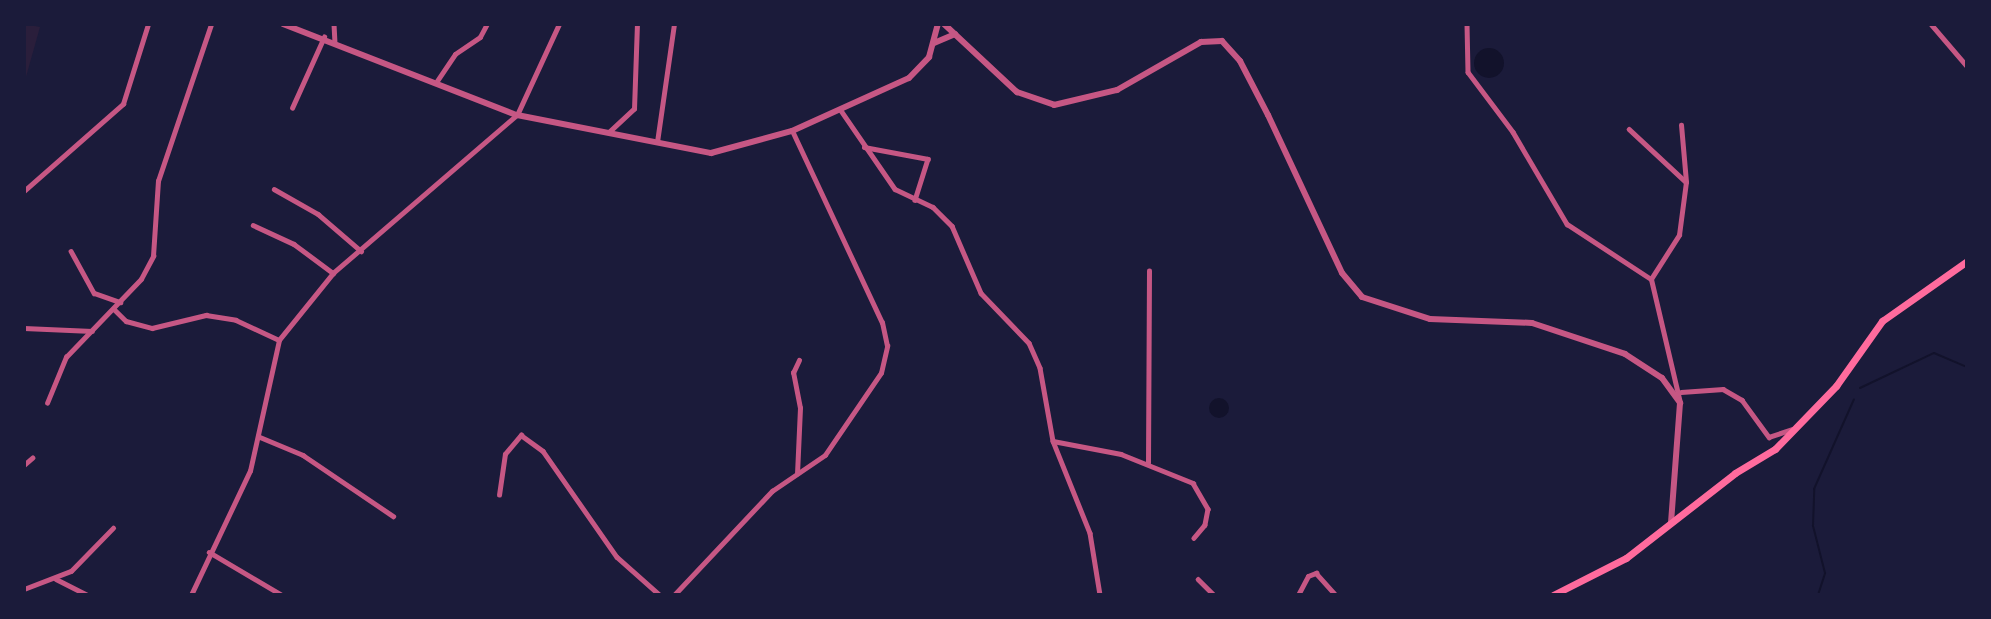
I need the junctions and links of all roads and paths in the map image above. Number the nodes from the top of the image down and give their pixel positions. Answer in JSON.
{"nodes":[{"id":1,"x":148,"y":24,"type":"edge"},
{"id":2,"x":211,"y":24,"type":"edge"},
{"id":3,"x":283,"y":24,"type":"edge"},
{"id":4,"x":334,"y":24,"type":"edge"},
{"id":5,"x":487,"y":24,"type":"edge"},
{"id":6,"x":559,"y":24,"type":"edge"},
{"id":7,"x":637,"y":24,"type":"edge"},
{"id":8,"x":674,"y":24,"type":"edge"},
{"id":9,"x":938,"y":24,"type":"edge"},
{"id":10,"x":944,"y":24,"type":"edge"},
{"id":11,"x":1467,"y":24,"type":"edge"},
{"id":12,"x":1931,"y":24,"type":"edge"},
{"id":13,"x":955,"y":34,"type":"junction"},
{"id":14,"x":324,"y":38,"type":"junction"},
{"id":15,"x":335,"y":41,"type":"junction"},
{"id":16,"x":934,"y":43,"type":"junction"},
{"id":17,"x":1967,"y":66,"type":"edge"},
{"id":18,"x":437,"y":81,"type":"junction"},
{"id":19,"x":292,"y":108,"type":"dead end"},
{"id":20,"x":840,"y":109,"type":"junction"},
{"id":21,"x":517,"y":116,"type":"junction"},
{"id":22,"x":1681,"y":125,"type":"dead end"},
{"id":23,"x":1629,"y":129,"type":"dead end"},
{"id":24,"x":792,"y":131,"type":"junction"},
{"id":25,"x":609,"y":132,"type":"junction"},
{"id":26,"x":657,"y":142,"type":"junction"},
{"id":27,"x":864,"y":147,"type":"junction"},
{"id":28,"x":1686,"y":182,"type":"junction"},
{"id":29,"x":274,"y":189,"type":"dead end"},
{"id":30,"x":24,"y":191,"type":"edge"},
{"id":31,"x":915,"y":200,"type":"junction"},
{"id":32,"x":253,"y":225,"type":"dead end"},
{"id":33,"x":70,"y":251,"type":"dead end"},
{"id":34,"x":361,"y":251,"type":"junction"},
{"id":35,"x":1967,"y":261,"type":"edge"},
{"id":36,"x":1149,"y":271,"type":"dead end"},
{"id":37,"x":333,"y":273,"type":"junction"},
{"id":38,"x":1651,"y":279,"type":"junction"},
{"id":39,"x":120,"y":302,"type":"junction"},
{"id":40,"x":114,"y":309,"type":"junction"},
{"id":41,"x":24,"y":328,"type":"edge"},
{"id":42,"x":92,"y":331,"type":"junction"},
{"id":43,"x":279,"y":340,"type":"junction"},
{"id":44,"x":799,"y":360,"type":"dead end"},
{"id":45,"x":1681,"y":392,"type":"junction"},
{"id":46,"x":47,"y":403,"type":"dead end"},
{"id":47,"x":1680,"y":403,"type":"junction"},
{"id":48,"x":1796,"y":429,"type":"junction"},
{"id":49,"x":260,"y":437,"type":"junction"},
{"id":50,"x":1053,"y":441,"type":"junction"},
{"id":51,"x":32,"y":458,"type":"dead end"},
{"id":52,"x":1148,"y":463,"type":"junction"},
{"id":53,"x":24,"y":465,"type":"edge"},
{"id":54,"x":797,"y":474,"type":"junction"},
{"id":55,"x":499,"y":495,"type":"dead end"},
{"id":56,"x":393,"y":516,"type":"dead end"},
{"id":57,"x":1671,"y":524,"type":"junction"},
{"id":58,"x":113,"y":528,"type":"dead end"},
{"id":59,"x":1194,"y":538,"type":"dead end"},
{"id":60,"x":209,"y":552,"type":"junction"},
{"id":61,"x":56,"y":579,"type":"junction"},
{"id":62,"x":1198,"y":579,"type":"dead end"},
{"id":63,"x":24,"y":589,"type":"edge"},
{"id":64,"x":88,"y":595,"type":"edge"},
{"id":65,"x":190,"y":595,"type":"edge"},
{"id":66,"x":282,"y":595,"type":"edge"},
{"id":67,"x":660,"y":595,"type":"edge"},
{"id":68,"x":674,"y":595,"type":"edge"},
{"id":69,"x":1100,"y":595,"type":"edge"},
{"id":70,"x":1215,"y":595,"type":"edge"},
{"id":71,"x":1298,"y":595,"type":"edge"},
{"id":72,"x":1336,"y":595,"type":"edge"},
{"id":73,"x":1552,"y":595,"type":"edge"}],
"edges":[{"from":1,"to":30,"type":"street"},
{"from":2,"to":39,"type":"street"},
{"from":3,"to":14,"type":"street"},
{"from":4,"to":15,"type":"street"},
{"from":5,"to":18,"type":"street"},
{"from":6,"to":21,"type":"street"},
{"from":7,"to":25,"type":"street"},
{"from":8,"to":26,"type":"street"},
{"from":9,"to":16,"type":"street"},
{"from":10,"to":13,"type":"street"},
{"from":11,"to":38,"type":"street"},
{"from":12,"to":17,"type":"street"},
{"from":13,"to":16,"type":"street"},
{"from":13,"to":47,"type":"street"},
{"from":14,"to":15,"type":"street"},
{"from":14,"to":19,"type":"street"},
{"from":15,"to":18,"type":"street"},
{"from":16,"to":20,"type":"street"},
{"from":18,"to":21,"type":"street"},
{"from":20,"to":24,"type":"street"},
{"from":20,"to":27,"type":"street"},
{"from":21,"to":25,"type":"street"},
{"from":21,"to":34,"type":"street"},
{"from":22,"to":28,"type":"street"},
{"from":23,"to":28,"type":"street"},
{"from":24,"to":26,"type":"street"},
{"from":24,"to":54,"type":"street"},
{"from":25,"to":26,"type":"street"},
{"from":27,"to":31,"type":"street"},
{"from":27,"to":31,"type":"street"},
{"from":28,"to":38,"type":"street"},
{"from":29,"to":34,"type":"street"},
{"from":31,"to":50,"type":"street"},
{"from":32,"to":37,"type":"street"},
{"from":33,"to":39,"type":"street"},
{"from":34,"to":37,"type":"street"},
{"from":35,"to":48,"type":"main road"},
{"from":36,"to":52,"type":"street"},
{"from":37,"to":43,"type":"street"},
{"from":38,"to":45,"type":"street"},
{"from":39,"to":40,"type":"street"},
{"from":40,"to":42,"type":"street"},
{"from":40,"to":43,"type":"street"},
{"from":41,"to":42,"type":"street"},
{"from":42,"to":46,"type":"street"},
{"from":43,"to":49,"type":"street"},
{"from":44,"to":54,"type":"street"},
{"from":45,"to":47,"type":"street"},
{"from":45,"to":48,"type":"street"},
{"from":47,"to":57,"type":"street"},
{"from":48,"to":57,"type":"main road"},
{"from":49,"to":56,"type":"street"},
{"from":49,"to":60,"type":"street"},
{"from":50,"to":52,"type":"street"},
{"from":50,"to":69,"type":"street"},
{"from":51,"to":53,"type":"street"},
{"from":52,"to":59,"type":"street"},
{"from":54,"to":68,"type":"street"},
{"from":55,"to":67,"type":"street"},
{"from":57,"to":73,"type":"main road"},
{"from":58,"to":61,"type":"street"},
{"from":60,"to":65,"type":"street"},
{"from":60,"to":66,"type":"street"},
{"from":61,"to":63,"type":"street"},
{"from":61,"to":64,"type":"street"},
{"from":62,"to":70,"type":"street"},
{"from":71,"to":72,"type":"street"}]}
